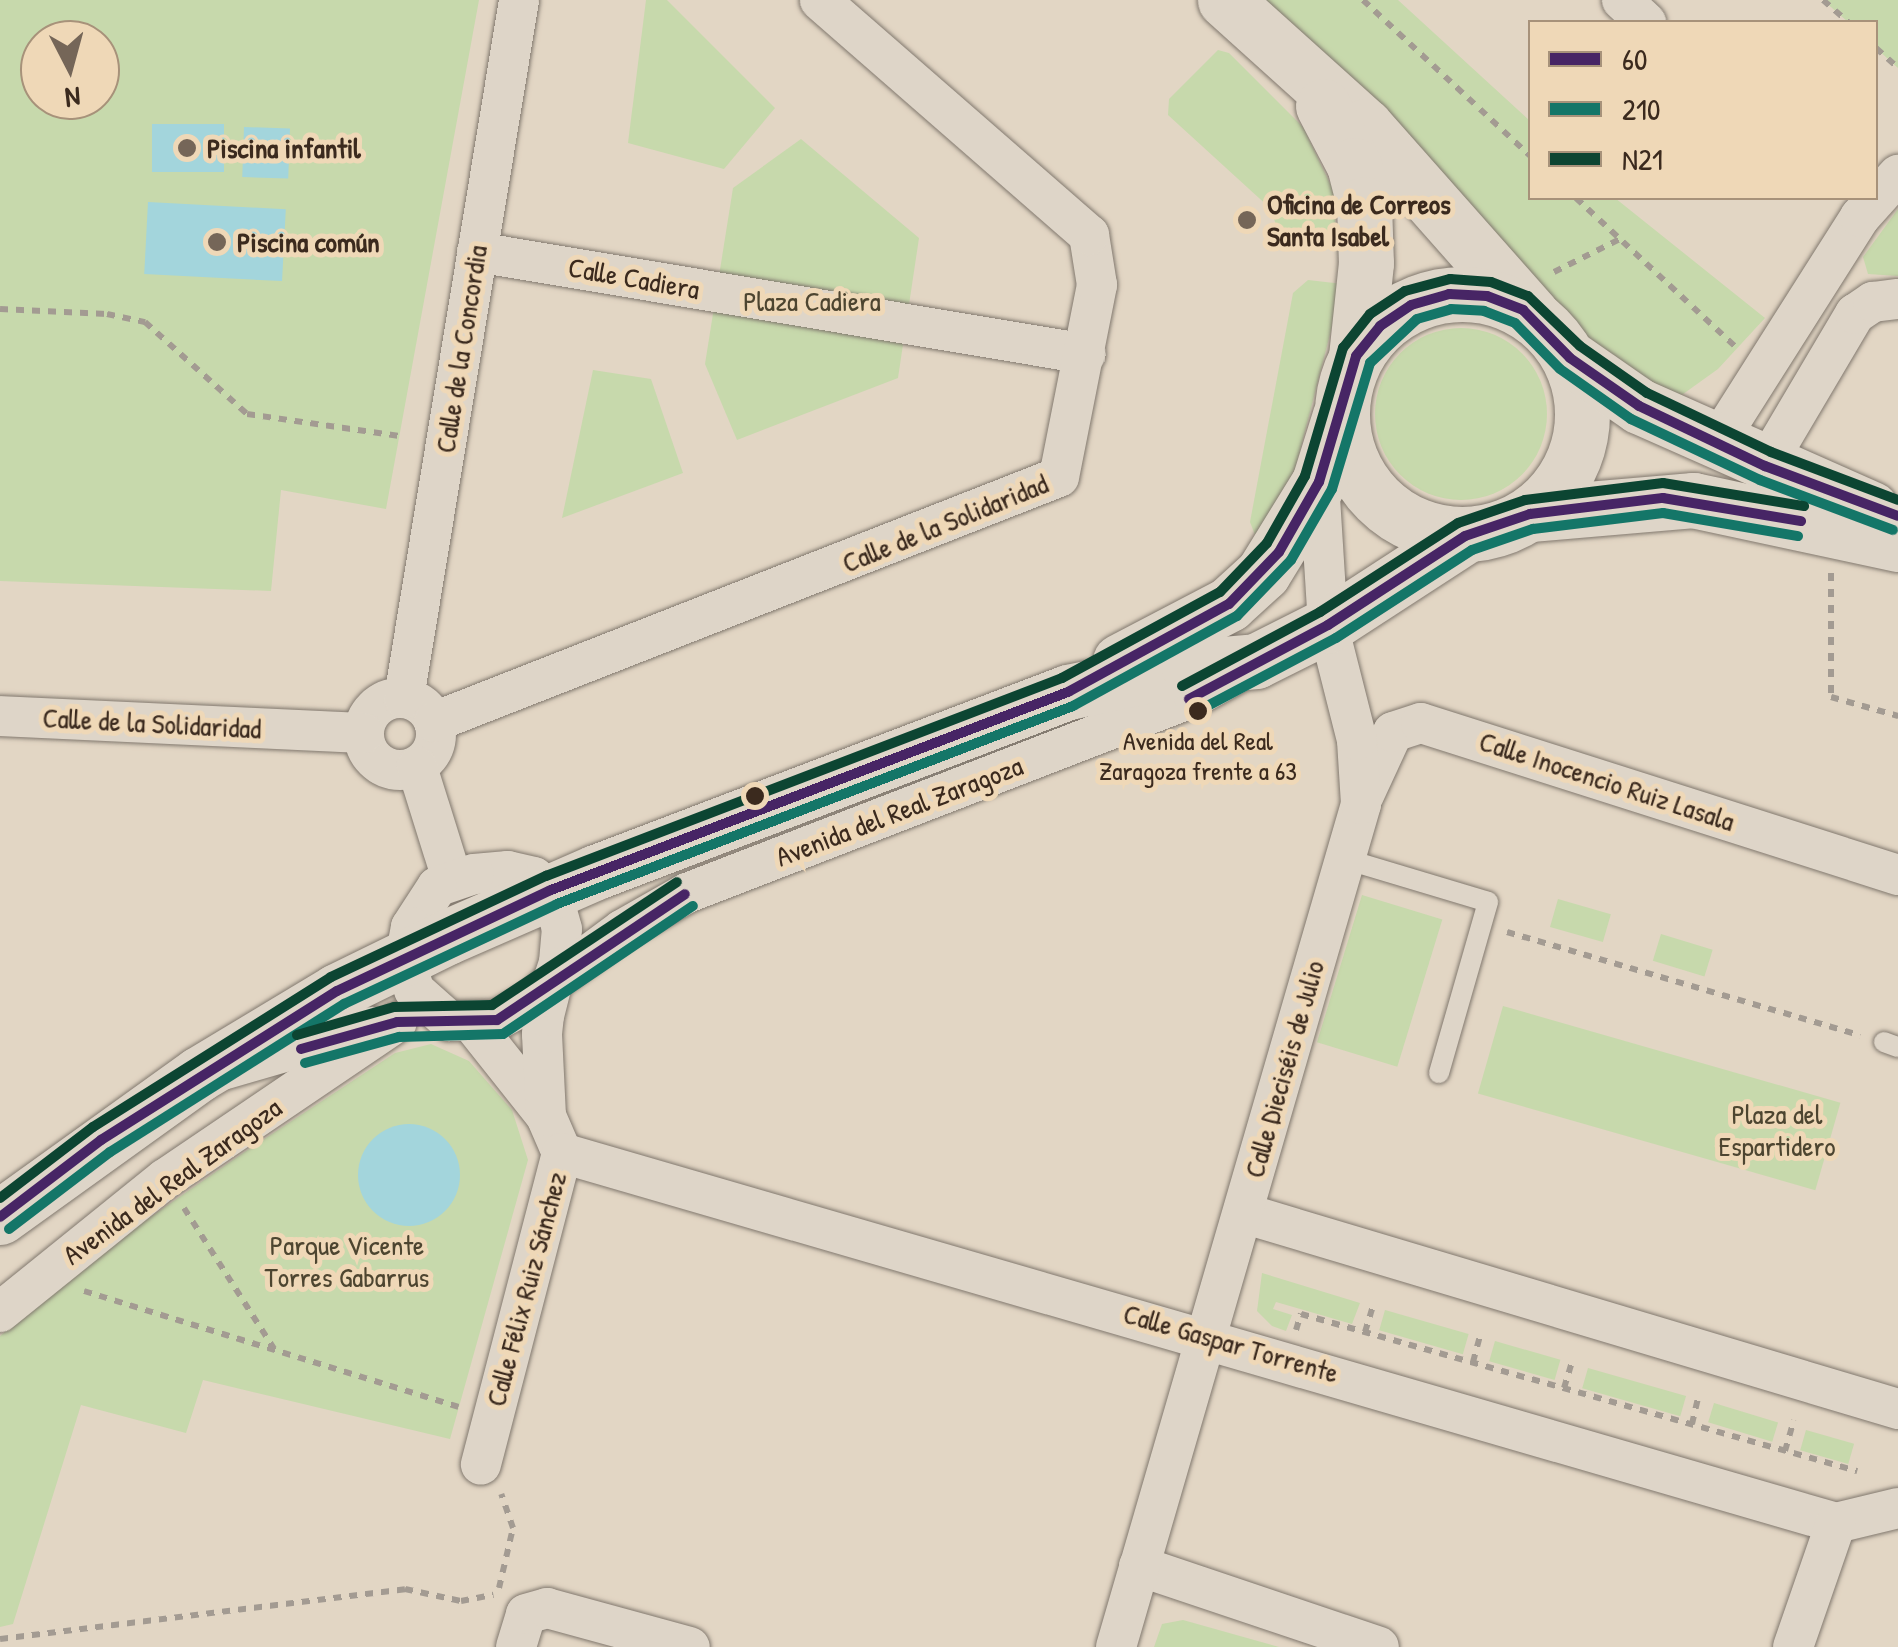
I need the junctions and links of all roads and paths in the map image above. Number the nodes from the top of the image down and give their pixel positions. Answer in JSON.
{"nodes":[{"id":1,"x":519,"y":0,"type":"edge"},
{"id":2,"x":820,"y":0,"type":"edge"},
{"id":3,"x":1225,"y":0,"type":"edge"},
{"id":4,"x":1362,"y":0,"type":"edge"},
{"id":5,"x":1622,"y":0,"type":"edge"},
{"id":6,"x":1823,"y":0,"type":"edge"},
{"id":7,"x":1644,"y":20,"type":"edge"},
{"id":8,"x":1846,"y":20,"type":"edge"},
{"id":9,"x":1878,"y":50,"type":"edge"},
{"id":10,"x":1297,"y":66,"type":"junction"},
{"id":11,"x":1898,"y":68,"type":"edge"},
{"id":12,"x":1528,"y":154,"type":"edge"},
{"id":13,"x":1578,"y":200,"type":"edge"},
{"id":14,"x":1849,"y":207,"type":"edge"},
{"id":15,"x":1620,"y":239,"type":"junction"},
{"id":16,"x":477,"y":252,"type":"junction"},
{"id":17,"x":1898,"y":299,"type":"edge"},
{"id":18,"x":1524,"y":304,"type":"junction"},
{"id":19,"x":0,"y":308,"type":"edge"},
{"id":20,"x":1737,"y":347,"type":"dead end"},
{"id":21,"x":1086,"y":354,"type":"junction"},
{"id":22,"x":1356,"y":356,"type":"junction"},
{"id":23,"x":1570,"y":358,"type":"junction"},
{"id":24,"x":1340,"y":415,"type":"junction"},
{"id":25,"x":399,"y":436,"type":"dead end"},
{"id":26,"x":1716,"y":444,"type":"junction"},
{"id":27,"x":1765,"y":466,"type":"junction"},
{"id":28,"x":1319,"y":482,"type":"junction"},
{"id":29,"x":1530,"y":514,"type":"junction"},
{"id":30,"x":1898,"y":516,"type":"edge"},
{"id":31,"x":1465,"y":536,"type":"junction"},
{"id":32,"x":1898,"y":544,"type":"edge"},
{"id":33,"x":1834,"y":556,"type":"dead end"},
{"id":34,"x":1328,"y":625,"type":"junction"},
{"id":35,"x":1256,"y":662,"type":"junction"},
{"id":36,"x":1068,"y":692,"type":"junction"},
{"id":37,"x":419,"y":710,"type":"junction"},
{"id":38,"x":0,"y":716,"type":"edge"},
{"id":39,"x":1898,"y":716,"type":"edge"},
{"id":40,"x":364,"y":733,"type":"junction"},
{"id":41,"x":417,"y":766,"type":"junction"},
{"id":42,"x":1361,"y":804,"type":"junction"},
{"id":43,"x":1344,"y":859,"type":"junction"},
{"id":44,"x":1898,"y":875,"type":"edge"},
{"id":45,"x":452,"y":880,"type":"junction"},
{"id":46,"x":551,"y":890,"type":"junction"},
{"id":47,"x":1482,"y":924,"type":"junction"},
{"id":48,"x":406,"y":958,"type":"junction"},
{"id":49,"x":553,"y":980,"type":"junction"},
{"id":50,"x":456,"y":1020,"type":"junction"},
{"id":51,"x":397,"y":1022,"type":"junction"},
{"id":52,"x":1891,"y":1044,"type":"edge"},
{"id":53,"x":1440,"y":1073,"type":"dead end"},
{"id":54,"x":199,"y":1074,"type":"junction"},
{"id":55,"x":546,"y":1116,"type":"junction"},
{"id":56,"x":562,"y":1153,"type":"junction"},
{"id":57,"x":165,"y":1179,"type":"junction"},
{"id":58,"x":1243,"y":1213,"type":"junction"},
{"id":59,"x":0,"y":1217,"type":"edge"},
{"id":60,"x":42,"y":1278,"type":"junction"},
{"id":61,"x":1374,"y":1302,"type":"dead end"},
{"id":62,"x":0,"y":1312,"type":"edge"},
{"id":63,"x":1365,"y":1332,"type":"junction"},
{"id":64,"x":1481,"y":1332,"type":"dead end"},
{"id":65,"x":1278,"y":1334,"type":"dead end"},
{"id":66,"x":1206,"y":1336,"type":"junction"},
{"id":67,"x":275,"y":1350,"type":"junction"},
{"id":68,"x":1573,"y":1358,"type":"dead end"},
{"id":69,"x":1472,"y":1362,"type":"junction"},
{"id":70,"x":1564,"y":1388,"type":"junction"},
{"id":71,"x":1699,"y":1394,"type":"dead end"},
{"id":72,"x":1898,"y":1409,"type":"edge"},
{"id":73,"x":493,"y":1418,"type":"junction"},
{"id":74,"x":1794,"y":1420,"type":"dead end"},
{"id":75,"x":1692,"y":1424,"type":"junction"},
{"id":76,"x":1786,"y":1451,"type":"junction"},
{"id":77,"x":480,"y":1465,"type":"joint"},
{"id":78,"x":1857,"y":1471,"type":"dead end"},
{"id":79,"x":1898,"y":1508,"type":"edge"},
{"id":80,"x":1836,"y":1523,"type":"junction"},
{"id":81,"x":1139,"y":1566,"type":"junction"},
{"id":82,"x":514,"y":1617,"type":"edge"},
{"id":83,"x":589,"y":1633,"type":"edge"},
{"id":84,"x":0,"y":1639,"type":"edge"},
{"id":85,"x":690,"y":1647,"type":"edge"},
{"id":86,"x":1116,"y":1647,"type":"edge"},
{"id":87,"x":1380,"y":1647,"type":"edge"},
{"id":88,"x":1793,"y":1647,"type":"edge"}],
"edges":[{"from":1,"to":16,"type":"street","name":"Calle de la Concordia"},
{"from":2,"to":21,"type":"street","name":"Calle de la Solidaridad"},
{"from":3,"to":10,"type":"main road"},
{"from":4,"to":12,"type":"path"},
{"from":5,"to":7,"type":"street"},
{"from":6,"to":8,"type":"path"},
{"from":9,"to":11,"type":"path"},
{"from":10,"to":18,"type":"main road"},
{"from":10,"to":22,"type":"main road"},
{"from":13,"to":15,"type":"path"},
{"from":14,"to":26,"type":"street"},
{"from":15,"to":18,"type":"path"},
{"from":15,"to":20,"type":"path"},
{"from":16,"to":21,"type":"street","name":"Calle Cadiera"},
{"from":16,"to":37,"type":"street","name":"Calle de la Concordia"},
{"from":17,"to":27,"type":"street"},
{"from":18,"to":22,"type":"main road"},
{"from":18,"to":23,"type":"main road"},
{"from":19,"to":25,"type":"path"},
{"from":21,"to":37,"type":"street","name":"Calle de la Solidaridad"},
{"from":22,"to":24,"type":"main road"},
{"from":23,"to":26,"type":"main road"},
{"from":23,"to":29,"type":"main road"},
{"from":24,"to":28,"type":"main road","name":"Avenida del Real Zaragoza"},
{"from":24,"to":31,"type":"main road"},
{"from":26,"to":27,"type":"main road"},
{"from":27,"to":30,"type":"main road"},
{"from":28,"to":34,"type":"street","name":"Calle Dieciséis de Julio"},
{"from":28,"to":36,"type":"main road","name":"Avenida del Real Zaragoza"},
{"from":29,"to":31,"type":"main road"},
{"from":29,"to":32,"type":"main road"},
{"from":31,"to":34,"type":"main road","name":"Avenida del Real Zaragoza"},
{"from":33,"to":39,"type":"path"},
{"from":34,"to":35,"type":"main road","name":"Avenida del Real Zaragoza"},
{"from":34,"to":42,"type":"street","name":"Calle Dieciséis de Julio"},
{"from":35,"to":36,"type":"main road","name":"Avenida del Real Zaragoza"},
{"from":35,"to":49,"type":"street","name":"Avenida del Real Zaragoza"},
{"from":36,"to":46,"type":"main road","name":"Avenida del Real Zaragoza"},
{"from":37,"to":40,"type":"street"},
{"from":37,"to":41,"type":"street"},
{"from":38,"to":40,"type":"street","name":"Calle de la Solidaridad"},
{"from":40,"to":41,"type":"street"},
{"from":41,"to":45,"type":"street"},
{"from":42,"to":43,"type":"street","name":"Calle Dieciséis de Julio"},
{"from":42,"to":44,"type":"street","name":"Calle Inocencio Ruiz Lasala"},
{"from":43,"to":47,"type":"lane"},
{"from":43,"to":58,"type":"street","name":"Calle Dieciséis de Julio"},
{"from":45,"to":46,"type":"street"},
{"from":45,"to":48,"type":"street"},
{"from":46,"to":48,"type":"main road","name":"Avenida del Real Zaragoza"},
{"from":46,"to":49,"type":"street"},
{"from":47,"to":52,"type":"path"},
{"from":47,"to":53,"type":"lane"},
{"from":48,"to":50,"type":"street"},
{"from":48,"to":54,"type":"main road","name":"Avenida del Real Zaragoza"},
{"from":49,"to":50,"type":"street","name":"Avenida del Real Zaragoza"},
{"from":49,"to":55,"type":"street","name":"Calle Félix Ruiz Sánchez"},
{"from":50,"to":51,"type":"street","name":"Avenida del Real Zaragoza"},
{"from":50,"to":55,"type":"street","name":"Calle Félix Ruiz Sánchez"},
{"from":51,"to":54,"type":"street","name":"Avenida del Real Zaragoza"},
{"from":51,"to":57,"type":"street","name":"Avenida del Real Zaragoza"},
{"from":54,"to":59,"type":"main road","name":"Avenida del Real Zaragoza"},
{"from":55,"to":56,"type":"street","name":"Calle Félix Ruiz Sánchez"},
{"from":56,"to":66,"type":"street","name":"Calle Gaspar Torrente"},
{"from":56,"to":73,"type":"street","name":"Calle Félix Ruiz Sánchez"},
{"from":57,"to":60,"type":"street","name":"Avenida del Real Zaragoza"},
{"from":57,"to":67,"type":"path"},
{"from":58,"to":66,"type":"street","name":"Calle Dieciséis de Julio"},
{"from":58,"to":72,"type":"street"},
{"from":60,"to":62,"type":"street","name":"Avenida del Real Zaragoza"},
{"from":60,"to":67,"type":"path"},
{"from":61,"to":63,"type":"path"},
{"from":63,"to":65,"type":"path"},
{"from":63,"to":69,"type":"path"},
{"from":64,"to":69,"type":"path"},
{"from":66,"to":80,"type":"street","name":"Calle Gaspar Torrente"},
{"from":66,"to":81,"type":"street","name":"Calle Dieciséis de Julio"},
{"from":67,"to":73,"type":"path"},
{"from":68,"to":70,"type":"path"},
{"from":69,"to":70,"type":"path"},
{"from":70,"to":75,"type":"path"},
{"from":71,"to":75,"type":"path"},
{"from":73,"to":77,"type":"street","name":"Calle Félix Ruiz Sánchez"},
{"from":74,"to":76,"type":"path"},
{"from":75,"to":76,"type":"path"},
{"from":76,"to":78,"type":"path"},
{"from":77,"to":82,"type":"path"},
{"from":79,"to":80,"type":"street"},
{"from":80,"to":88,"type":"street"},
{"from":81,"to":86,"type":"street","name":"Calle Dieciséis de Julio"},
{"from":81,"to":87,"type":"street"},
{"from":82,"to":83,"type":"street"},
{"from":82,"to":84,"type":"path"},
{"from":83,"to":85,"type":"street"}]}
